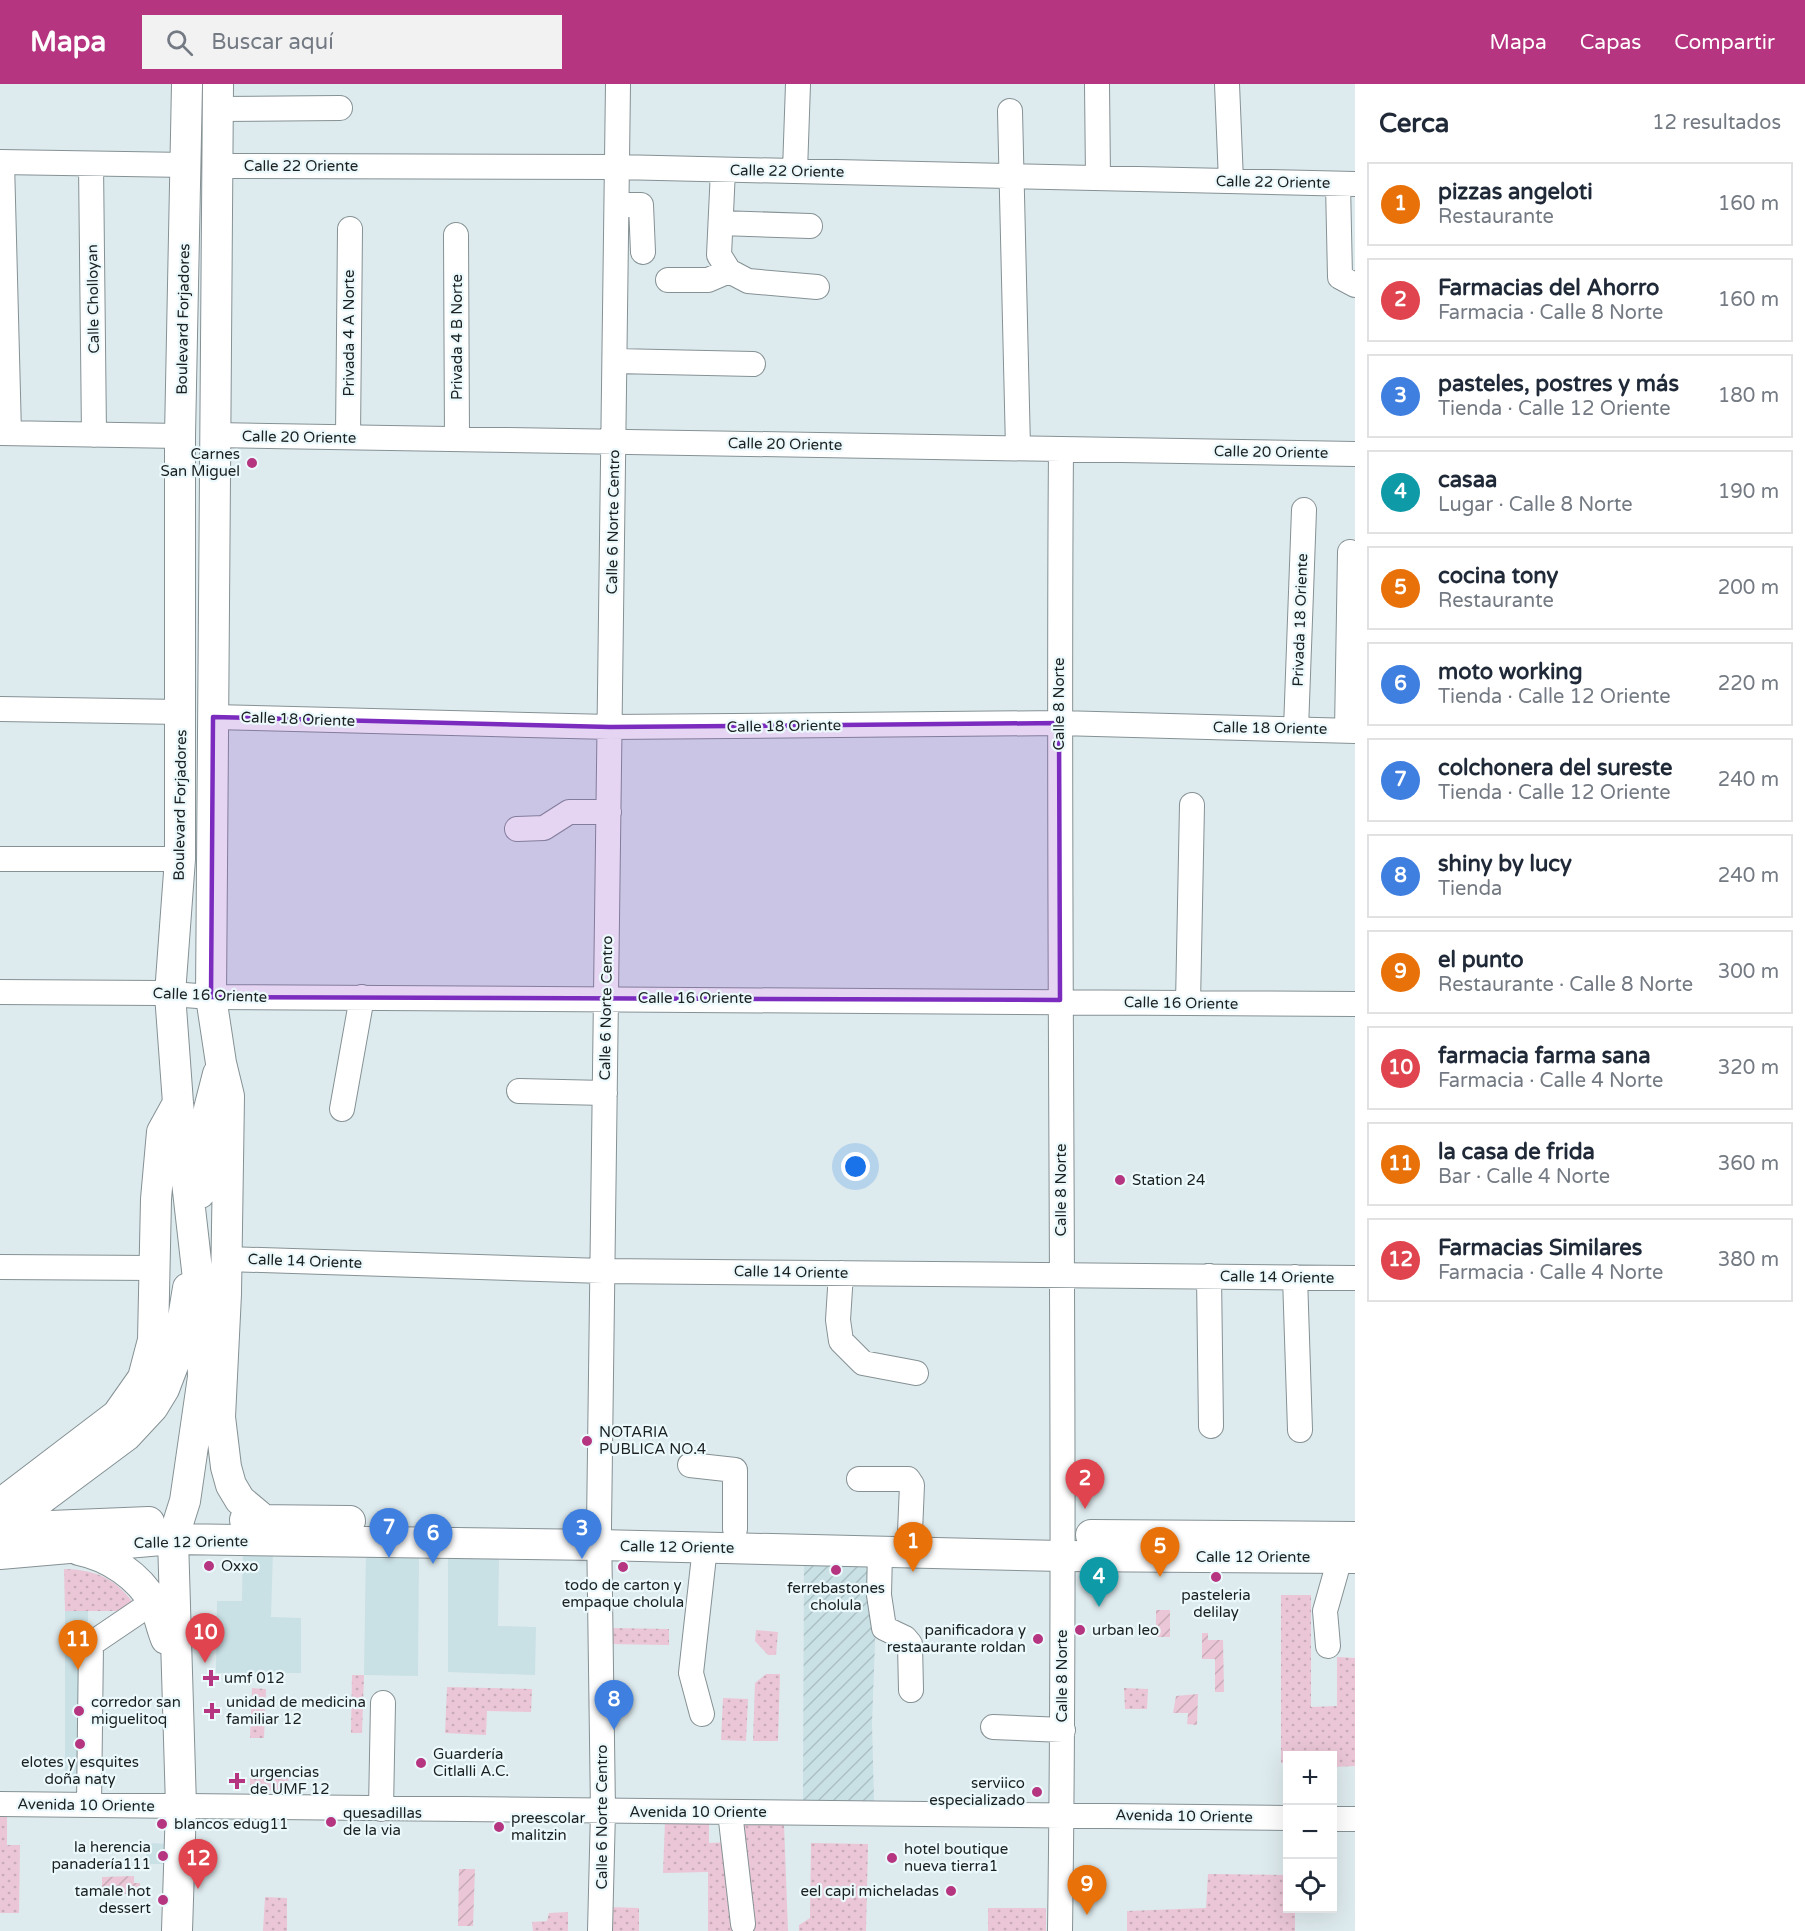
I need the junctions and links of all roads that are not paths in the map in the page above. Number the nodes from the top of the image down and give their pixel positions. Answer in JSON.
{"nodes":[{"id":1,"x":187,"y":84,"type":"edge"},
{"id":2,"x":618,"y":84,"type":"edge"},
{"id":3,"x":798,"y":84,"type":"edge"},
{"id":4,"x":1096,"y":84,"type":"edge"},
{"id":5,"x":1227,"y":84,"type":"edge"},
{"id":6,"x":218,"y":97,"type":"edge"},
{"id":7,"x":340,"y":108,"type":"dead end"},
{"id":8,"x":1010,"y":111,"type":"dead end"},
{"id":9,"x":1,"y":162,"type":"edge"},
{"id":10,"x":92,"y":164,"type":"junction"},
{"id":11,"x":187,"y":165,"type":"junction"},
{"id":12,"x":219,"y":166,"type":"junction"},
{"id":13,"x":617,"y":167,"type":"junction"},
{"id":14,"x":723,"y":170,"type":"junction"},
{"id":15,"x":795,"y":171,"type":"junction"},
{"id":16,"x":1012,"y":176,"type":"junction"},
{"id":17,"x":1098,"y":178,"type":"junction"},
{"id":18,"x":1231,"y":181,"type":"junction"},
{"id":19,"x":1347,"y":184,"type":"edge"},
{"id":20,"x":633,"y":202,"type":"junction"},
{"id":21,"x":721,"y":223,"type":"junction"},
{"id":22,"x":810,"y":226,"type":"dead end"},
{"id":23,"x":350,"y":230,"type":"dead end"},
{"id":24,"x":456,"y":236,"type":"dead end"},
{"id":25,"x":643,"y":252,"type":"dead end"},
{"id":26,"x":729,"y":271,"type":"junction"},
{"id":27,"x":668,"y":280,"type":"dead end"},
{"id":28,"x":1355,"y":285,"type":"edge"},
{"id":29,"x":817,"y":286,"type":"dead end"},
{"id":30,"x":615,"y":361,"type":"junction"},
{"id":31,"x":753,"y":364,"type":"dead end"},
{"id":32,"x":4,"y":433,"type":"edge"},
{"id":33,"x":94,"y":435,"type":"junction"},
{"id":34,"x":215,"y":435,"type":"junction"},
{"id":35,"x":180,"y":436,"type":"junction"},
{"id":36,"x":348,"y":437,"type":"junction"},
{"id":37,"x":457,"y":439,"type":"junction"},
{"id":38,"x":614,"y":442,"type":"junction"},
{"id":39,"x":1018,"y":448,"type":"junction"},
{"id":40,"x":1061,"y":449,"type":"junction"},
{"id":41,"x":1355,"y":454,"type":"edge"},
{"id":42,"x":1304,"y":510,"type":"dead end"},
{"id":43,"x":1350,"y":552,"type":"dead end"},
{"id":44,"x":0,"y":709,"type":"edge"},
{"id":45,"x":181,"y":712,"type":"junction"},
{"id":46,"x":213,"y":717,"type":"junction"},
{"id":47,"x":1059,"y":723,"type":"junction"},
{"id":48,"x":610,"y":727,"type":"junction"},
{"id":49,"x":1296,"y":729,"type":"junction"},
{"id":50,"x":1351,"y":730,"type":"edge"},
{"id":51,"x":1192,"y":805,"type":"dead end"},
{"id":52,"x":609,"y":812,"type":"junction"},
{"id":53,"x":517,"y":829,"type":"dead end"},
{"id":54,"x":0,"y":859,"type":"edge"},
{"id":55,"x":180,"y":859,"type":"junction"},
{"id":56,"x":0,"y":992,"type":"edge"},
{"id":57,"x":170,"y":994,"type":"junction"},
{"id":58,"x":212,"y":997,"type":"junction"},
{"id":59,"x":362,"y":997,"type":"junction"},
{"id":60,"x":606,"y":997,"type":"junction"},
{"id":61,"x":1060,"y":1000,"type":"junction"},
{"id":62,"x":1188,"y":1003,"type":"junction"},
{"id":63,"x":1355,"y":1004,"type":"edge"},
{"id":64,"x":221,"y":1063,"type":"junction"},
{"id":65,"x":519,"y":1091,"type":"dead end"},
{"id":66,"x":605,"y":1093,"type":"junction"},
{"id":67,"x":178,"y":1103,"type":"junction"},
{"id":68,"x":342,"y":1109,"type":"dead end"},
{"id":69,"x":194,"y":1248,"type":"junction"},
{"id":70,"x":227,"y":1259,"type":"junction"},
{"id":71,"x":0,"y":1267,"type":"edge"},
{"id":72,"x":154,"y":1268,"type":"junction"},
{"id":73,"x":603,"y":1270,"type":"junction"},
{"id":74,"x":841,"y":1273,"type":"junction"},
{"id":75,"x":1061,"y":1275,"type":"junction"},
{"id":76,"x":1209,"y":1276,"type":"junction"},
{"id":77,"x":1294,"y":1277,"type":"junction"},
{"id":78,"x":1355,"y":1278,"type":"edge"},
{"id":79,"x":916,"y":1373,"type":"dead end"},
{"id":80,"x":1211,"y":1426,"type":"dead end"},
{"id":81,"x":1300,"y":1430,"type":"dead end"},
{"id":82,"x":690,"y":1465,"type":"dead end"},
{"id":83,"x":859,"y":1479,"type":"dead end"},
{"id":84,"x":264,"y":1520,"type":"junction"},
{"id":85,"x":0,"y":1529,"type":"edge"},
{"id":86,"x":735,"y":1529,"type":"junction"},
{"id":87,"x":176,"y":1530,"type":"junction"},
{"id":88,"x":910,"y":1532,"type":"junction"},
{"id":89,"x":599,"y":1535,"type":"junction"},
{"id":90,"x":1062,"y":1546,"type":"junction"},
{"id":91,"x":70,"y":1548,"type":"junction"},
{"id":92,"x":705,"y":1548,"type":"junction"},
{"id":93,"x":880,"y":1551,"type":"junction"},
{"id":94,"x":1350,"y":1551,"type":"edge"},
{"id":95,"x":153,"y":1602,"type":"junction"},
{"id":96,"x":1328,"y":1646,"type":"dead end"},
{"id":97,"x":175,"y":1667,"type":"junction"},
{"id":98,"x":911,"y":1690,"type":"dead end"},
{"id":99,"x":383,"y":1703,"type":"dead end"},
{"id":100,"x":702,"y":1714,"type":"dead end"},
{"id":101,"x":993,"y":1727,"type":"dead end"},
{"id":102,"x":1063,"y":1730,"type":"junction"},
{"id":103,"x":0,"y":1804,"type":"edge"},
{"id":104,"x":89,"y":1805,"type":"junction"},
{"id":105,"x":181,"y":1806,"type":"junction"},
{"id":106,"x":381,"y":1809,"type":"junction"},
{"id":107,"x":603,"y":1811,"type":"junction"},
{"id":108,"x":730,"y":1812,"type":"junction"},
{"id":109,"x":1062,"y":1814,"type":"junction"},
{"id":110,"x":1283,"y":1818,"type":"edge"},
{"id":111,"x":1337,"y":1819,"type":"edge"},
{"id":112,"x":1355,"y":1819,"type":"edge"},
{"id":113,"x":743,"y":1924,"type":"dead end"},
{"id":114,"x":177,"y":1931,"type":"edge"},
{"id":115,"x":600,"y":1931,"type":"edge"},
{"id":116,"x":1060,"y":1931,"type":"edge"}],
"edges":[{"from":1,"to":11,"type":"main road","name":"Boulevard Forjadores"},
{"from":2,"to":13,"type":"street","name":"Calle 6 Norte Centro"},
{"from":3,"to":15,"type":"street"},
{"from":4,"to":17,"type":"street"},
{"from":5,"to":18,"type":"street"},
{"from":6,"to":7,"type":"street"},
{"from":6,"to":12,"type":"main road","name":"Boulevard Forjadores"},
{"from":8,"to":16,"type":"street"},
{"from":9,"to":10,"type":"street"},
{"from":9,"to":32,"type":"street"},
{"from":10,"to":11,"type":"street"},
{"from":10,"to":33,"type":"street","name":"Calle Cholloyan"},
{"from":11,"to":35,"type":"main road","name":"Boulevard Forjadores"},
{"from":12,"to":13,"type":"street","name":"Calle 22 Oriente"},
{"from":12,"to":34,"type":"main road","name":"Boulevard Forjadores"},
{"from":13,"to":14,"type":"street","name":"Calle 22 Oriente"},
{"from":13,"to":20,"type":"street","name":"Calle 6 Norte Centro"},
{"from":14,"to":15,"type":"street","name":"Calle 22 Oriente"},
{"from":14,"to":21,"type":"street"},
{"from":15,"to":16,"type":"street","name":"Calle 22 Oriente"},
{"from":16,"to":17,"type":"street","name":"Calle 22 Oriente"},
{"from":16,"to":39,"type":"street"},
{"from":17,"to":18,"type":"street","name":"Calle 22 Oriente"},
{"from":18,"to":19,"type":"street","name":"Calle 22 Oriente"},
{"from":19,"to":28,"type":"street"},
{"from":20,"to":25,"type":"street"},
{"from":20,"to":30,"type":"street","name":"Calle 6 Norte Centro"},
{"from":21,"to":22,"type":"street"},
{"from":21,"to":26,"type":"street"},
{"from":23,"to":36,"type":"street","name":"Privada 4 A Norte"},
{"from":24,"to":37,"type":"street","name":"Privada 4 B Norte"},
{"from":26,"to":27,"type":"street"},
{"from":26,"to":29,"type":"street"},
{"from":30,"to":31,"type":"street"},
{"from":30,"to":38,"type":"street","name":"Calle 6 Norte Centro"},
{"from":32,"to":33,"type":"street"},
{"from":33,"to":35,"type":"street"},
{"from":34,"to":36,"type":"street","name":"Calle 20 Oriente"},
{"from":34,"to":46,"type":"main road","name":"Boulevard Forjadores"},
{"from":35,"to":45,"type":"main road","name":"Boulevard Forjadores"},
{"from":36,"to":37,"type":"street","name":"Calle 20 Oriente"},
{"from":37,"to":38,"type":"street","name":"Calle 20 Oriente"},
{"from":38,"to":39,"type":"street","name":"Calle 20 Oriente"},
{"from":38,"to":48,"type":"street","name":"Calle 6 Norte Centro"},
{"from":39,"to":40,"type":"street","name":"Calle 20 Oriente"},
{"from":40,"to":41,"type":"street","name":"Calle 20 Oriente"},
{"from":40,"to":47,"type":"street","name":"Calle 8 Norte"},
{"from":42,"to":49,"type":"street","name":"Privada 18 Oriente"},
{"from":43,"to":50,"type":"street"},
{"from":44,"to":45,"type":"street"},
{"from":45,"to":55,"type":"main road","name":"Boulevard Forjadores"},
{"from":46,"to":48,"type":"street","name":"Calle 18 Oriente"},
{"from":46,"to":58,"type":"main road","name":"Boulevard Forjadores"},
{"from":47,"to":48,"type":"street","name":"Calle 18 Oriente"},
{"from":47,"to":49,"type":"street","name":"Calle 18 Oriente"},
{"from":47,"to":61,"type":"street","name":"Calle 8 Norte"},
{"from":48,"to":52,"type":"street","name":"Calle 6 Norte Centro"},
{"from":49,"to":50,"type":"street","name":"Calle 18 Oriente"},
{"from":51,"to":62,"type":"street"},
{"from":52,"to":53,"type":"street"},
{"from":52,"to":60,"type":"street","name":"Calle 6 Norte Centro"},
{"from":54,"to":55,"type":"street"},
{"from":55,"to":57,"type":"main road","name":"Boulevard Forjadores"},
{"from":56,"to":57,"type":"street","name":"Calle 16 Oriente"},
{"from":57,"to":58,"type":"street","name":"Calle 16 Oriente"},
{"from":57,"to":67,"type":"main road","name":"Boulevard Forjadores"},
{"from":58,"to":59,"type":"street","name":"Calle 16 Oriente"},
{"from":58,"to":64,"type":"main road","name":"Boulevard Forjadores"},
{"from":59,"to":60,"type":"street","name":"Calle 16 Oriente"},
{"from":59,"to":68,"type":"street"},
{"from":60,"to":61,"type":"street","name":"Calle 16 Oriente"},
{"from":60,"to":66,"type":"street","name":"Calle 6 Norte Centro"},
{"from":61,"to":62,"type":"street","name":"Calle 16 Oriente"},
{"from":61,"to":75,"type":"street","name":"Calle 8 Norte"},
{"from":62,"to":63,"type":"street","name":"Calle 16 Oriente"},
{"from":64,"to":69,"type":"main road"},
{"from":64,"to":70,"type":"main road","name":"Boulevard Forjadores"},
{"from":65,"to":66,"type":"street"},
{"from":66,"to":73,"type":"street","name":"Calle 6 Norte Centro"},
{"from":67,"to":69,"type":"main road","name":"Boulevard Forjadores"},
{"from":67,"to":72,"type":"main road"},
{"from":69,"to":85,"type":"main road"},
{"from":69,"to":87,"type":"main road","name":"Boulevard Forjadores"},
{"from":70,"to":73,"type":"street","name":"Calle 14 Oriente"},
{"from":70,"to":84,"type":"main road","name":"Boulevard Forjadores"},
{"from":71,"to":72,"type":"street"},
{"from":72,"to":85,"type":"main road"},
{"from":73,"to":74,"type":"street","name":"Calle 14 Oriente"},
{"from":73,"to":89,"type":"street","name":"Calle 6 Norte Centro"},
{"from":74,"to":75,"type":"street","name":"Calle 14 Oriente"},
{"from":74,"to":79,"type":"street"},
{"from":75,"to":76,"type":"street","name":"Calle 14 Oriente"},
{"from":75,"to":90,"type":"street","name":"Calle 8 Norte"},
{"from":76,"to":77,"type":"street","name":"Calle 14 Oriente"},
{"from":76,"to":80,"type":"street"},
{"from":77,"to":78,"type":"street","name":"Calle 14 Oriente"},
{"from":77,"to":81,"type":"street"},
{"from":82,"to":86,"type":"street"},
{"from":83,"to":88,"type":"street"},
{"from":84,"to":87,"type":"main road","name":"Calle 12 Oriente"},
{"from":84,"to":89,"type":"main road","name":"Calle 12 Oriente"},
{"from":85,"to":87,"type":"main road","name":"Calle 12 Oriente"},
{"from":85,"to":91,"type":"main road","name":"Calle 12 Oriente"},
{"from":86,"to":88,"type":"main road","name":"Calle 12 Oriente"},
{"from":86,"to":89,"type":"main road","name":"Calle 12 Oriente"},
{"from":87,"to":89,"type":"main road","name":"Calle 12 Oriente"},
{"from":87,"to":91,"type":"main road","name":"Calle 12 Oriente"},
{"from":87,"to":97,"type":"main road","name":"Boulevard Forjadores"},
{"from":88,"to":90,"type":"main road","name":"Calle 12 Oriente"},
{"from":89,"to":92,"type":"main road","name":"Calle 12 Oriente"},
{"from":89,"to":107,"type":"street","name":"Calle 6 Norte Centro"},
{"from":90,"to":93,"type":"main road","name":"Calle 12 Oriente"},
{"from":90,"to":94,"type":"main road","name":"Calle 12 Oriente"},
{"from":90,"to":102,"type":"street","name":"Calle 8 Norte"},
{"from":91,"to":95,"type":"main road"},
{"from":92,"to":93,"type":"main road","name":"Calle 12 Oriente"},
{"from":92,"to":100,"type":"street"},
{"from":93,"to":98,"type":"street"},
{"from":94,"to":96,"type":"street"},
{"from":95,"to":97,"type":"main road"},
{"from":95,"to":104,"type":"street"},
{"from":97,"to":105,"type":"main road"},
{"from":99,"to":106,"type":"street"},
{"from":101,"to":102,"type":"street"},
{"from":102,"to":109,"type":"street","name":"Calle 8 Norte"},
{"from":103,"to":104,"type":"street","name":"Avenida 10 Oriente"},
{"from":104,"to":105,"type":"street","name":"Avenida 10 Oriente"},
{"from":105,"to":106,"type":"street","name":"Avenida 10 Oriente"},
{"from":105,"to":114,"type":"main road"},
{"from":106,"to":107,"type":"street","name":"Avenida 10 Oriente"},
{"from":107,"to":108,"type":"street","name":"Avenida 10 Oriente"},
{"from":107,"to":115,"type":"street","name":"Calle 6 Norte Centro"},
{"from":108,"to":109,"type":"street","name":"Avenida 10 Oriente"},
{"from":108,"to":113,"type":"street"},
{"from":109,"to":110,"type":"street","name":"Avenida 10 Oriente"},
{"from":109,"to":116,"type":"street","name":"Calle 8 Norte"},
{"from":111,"to":112,"type":"street"}]}
